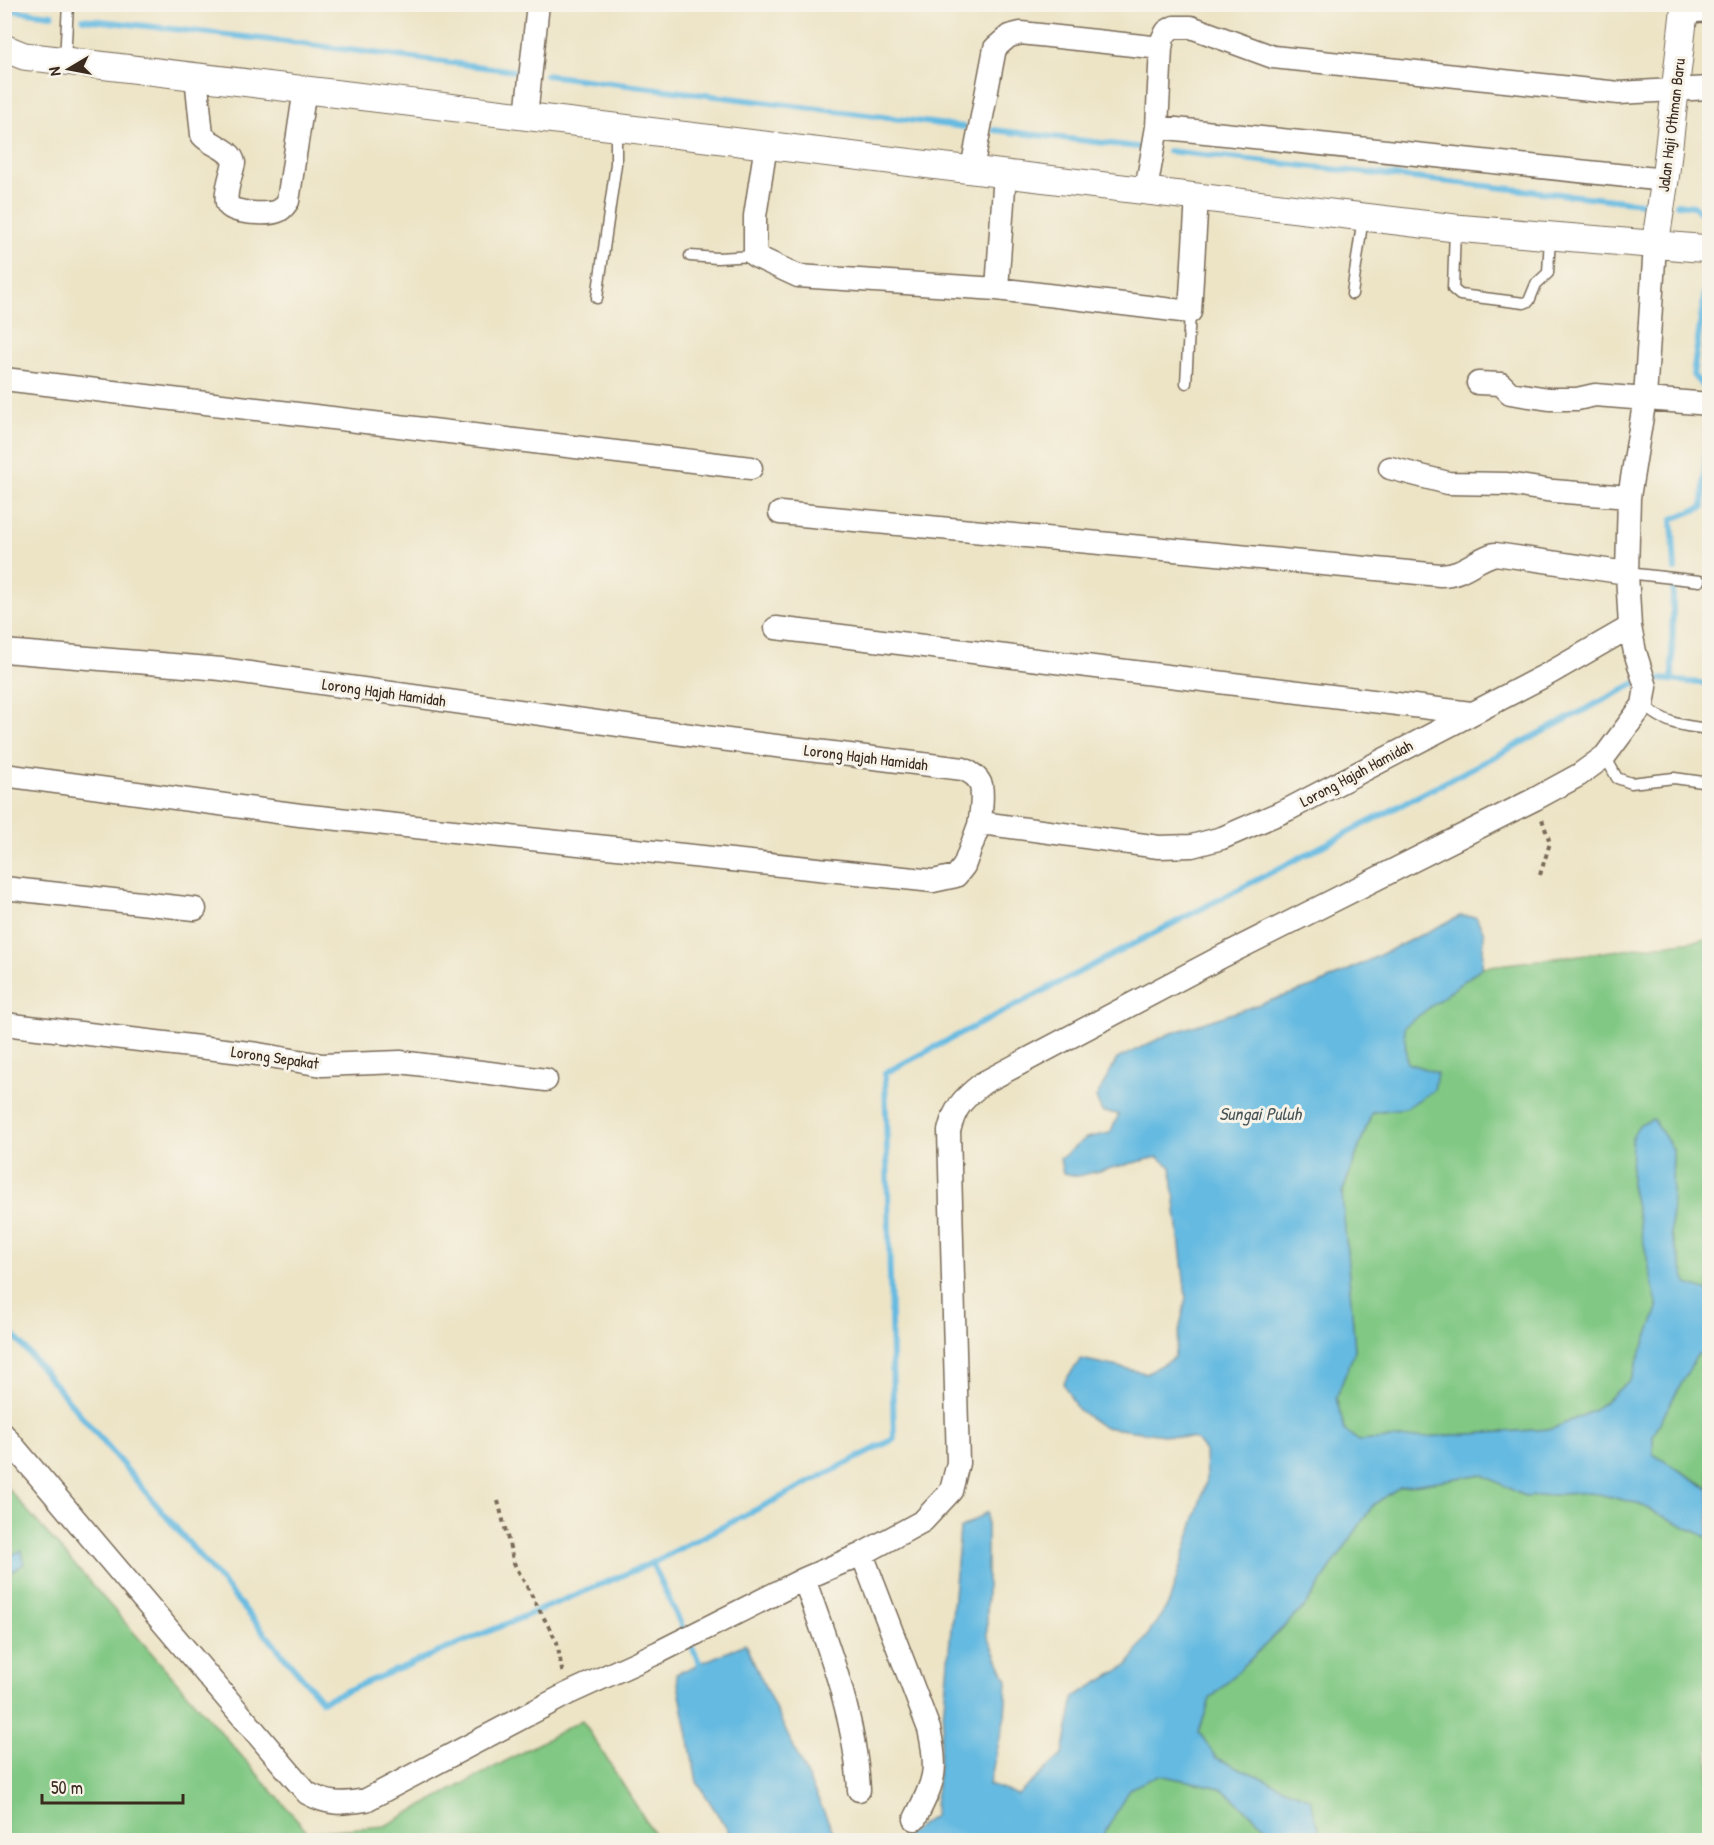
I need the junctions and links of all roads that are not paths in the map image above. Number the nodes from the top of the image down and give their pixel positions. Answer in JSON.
{"nodes":[{"id":1,"x":68,"y":4,"type":"edge"},
{"id":2,"x":538,"y":4,"type":"edge"},
{"id":3,"x":1693,"y":9,"type":"edge"},
{"id":4,"x":4,"y":48,"type":"edge"},
{"id":5,"x":1161,"y":48,"type":"junction"},
{"id":6,"x":65,"y":61,"type":"junction"},
{"id":7,"x":196,"y":76,"type":"junction"},
{"id":8,"x":1710,"y":88,"type":"edge"},
{"id":9,"x":305,"y":89,"type":"junction"},
{"id":10,"x":1675,"y":89,"type":"junction"},
{"id":11,"x":526,"y":116,"type":"junction"},
{"id":12,"x":616,"y":127,"type":"junction"},
{"id":13,"x":1157,"y":127,"type":"junction"},
{"id":14,"x":766,"y":145,"type":"junction"},
{"id":15,"x":972,"y":169,"type":"junction"},
{"id":16,"x":1005,"y":174,"type":"junction"},
{"id":17,"x":1665,"y":180,"type":"junction"},
{"id":18,"x":1146,"y":190,"type":"junction"},
{"id":19,"x":1197,"y":197,"type":"junction"},
{"id":20,"x":1363,"y":216,"type":"junction"},
{"id":21,"x":1455,"y":228,"type":"junction"},
{"id":22,"x":1550,"y":237,"type":"junction"},
{"id":23,"x":1655,"y":244,"type":"junction"},
{"id":24,"x":1710,"y":249,"type":"edge"},
{"id":25,"x":755,"y":255,"type":"junction"},
{"id":26,"x":690,"y":256,"type":"dead end"},
{"id":27,"x":997,"y":289,"type":"junction"},
{"id":28,"x":1352,"y":294,"type":"dead end"},
{"id":29,"x":597,"y":298,"type":"dead end"},
{"id":30,"x":1190,"y":312,"type":"junction"},
{"id":31,"x":4,"y":379,"type":"edge"},
{"id":32,"x":1186,"y":383,"type":"dead end"},
{"id":33,"x":1478,"y":383,"type":"dead end"},
{"id":34,"x":1645,"y":398,"type":"junction"},
{"id":35,"x":1710,"y":404,"type":"edge"},
{"id":36,"x":751,"y":468,"type":"dead end"},
{"id":37,"x":1390,"y":468,"type":"dead end"},
{"id":38,"x":1629,"y":497,"type":"junction"},
{"id":39,"x":780,"y":513,"type":"dead end"},
{"id":40,"x":1627,"y":573,"type":"junction"},
{"id":41,"x":1700,"y":581,"type":"dead end"},
{"id":42,"x":1630,"y":627,"type":"junction"},
{"id":43,"x":776,"y":628,"type":"dead end"},
{"id":44,"x":4,"y":651,"type":"edge"},
{"id":45,"x":1645,"y":696,"type":"junction"},
{"id":46,"x":1471,"y":713,"type":"junction"},
{"id":47,"x":1710,"y":729,"type":"edge"},
{"id":48,"x":1605,"y":756,"type":"junction"},
{"id":49,"x":4,"y":775,"type":"edge"},
{"id":50,"x":1710,"y":783,"type":"edge"},
{"id":51,"x":979,"y":825,"type":"junction"},
{"id":52,"x":4,"y":888,"type":"edge"},
{"id":53,"x":195,"y":909,"type":"dead end"},
{"id":54,"x":4,"y":1024,"type":"edge"},
{"id":55,"x":546,"y":1080,"type":"dead end"},
{"id":56,"x":4,"y":1435,"type":"edge"},
{"id":57,"x":862,"y":1554,"type":"junction"},
{"id":58,"x":804,"y":1579,"type":"junction"},
{"id":59,"x":859,"y":1790,"type":"dead end"},
{"id":60,"x":915,"y":1819,"type":"dead end"}],
"edges":[{"from":1,"to":6,"type":"lane"},
{"from":2,"to":11,"type":"street"},
{"from":3,"to":10,"type":"street","name":"Jalan Haji Othman Baru"},
{"from":4,"to":6,"type":"street"},
{"from":5,"to":10,"type":"street"},
{"from":5,"to":13,"type":"street"},
{"from":5,"to":15,"type":"street"},
{"from":6,"to":7,"type":"street"},
{"from":7,"to":9,"type":"street"},
{"from":7,"to":9,"type":"street"},
{"from":8,"to":10,"type":"street"},
{"from":9,"to":11,"type":"street"},
{"from":10,"to":17,"type":"street","name":"Jalan Haji Othman Baru"},
{"from":11,"to":12,"type":"street"},
{"from":12,"to":14,"type":"street"},
{"from":12,"to":29,"type":"lane"},
{"from":13,"to":17,"type":"street"},
{"from":13,"to":18,"type":"street"},
{"from":14,"to":15,"type":"street"},
{"from":14,"to":25,"type":"street"},
{"from":15,"to":16,"type":"street"},
{"from":16,"to":18,"type":"street"},
{"from":16,"to":27,"type":"street"},
{"from":17,"to":23,"type":"street","name":"Jalan Haji Othman Baru"},
{"from":18,"to":19,"type":"street"},
{"from":19,"to":20,"type":"street"},
{"from":19,"to":30,"type":"street"},
{"from":20,"to":21,"type":"street"},
{"from":20,"to":28,"type":"lane"},
{"from":21,"to":22,"type":"street"},
{"from":21,"to":22,"type":"lane"},
{"from":22,"to":23,"type":"street"},
{"from":23,"to":24,"type":"street"},
{"from":23,"to":34,"type":"street"},
{"from":25,"to":26,"type":"lane"},
{"from":25,"to":27,"type":"street"},
{"from":27,"to":30,"type":"street"},
{"from":30,"to":32,"type":"lane"},
{"from":31,"to":36,"type":"street"},
{"from":33,"to":34,"type":"street"},
{"from":34,"to":35,"type":"street"},
{"from":34,"to":38,"type":"street"},
{"from":37,"to":38,"type":"street"},
{"from":38,"to":40,"type":"street"},
{"from":39,"to":40,"type":"street"},
{"from":40,"to":41,"type":"lane"},
{"from":40,"to":42,"type":"street"},
{"from":42,"to":45,"type":"street"},
{"from":42,"to":46,"type":"street","name":"Lorong Hajah Hamidah"},
{"from":43,"to":46,"type":"street"},
{"from":44,"to":51,"type":"street","name":"Lorong Hajah Hamidah"},
{"from":45,"to":47,"type":"lane"},
{"from":45,"to":48,"type":"street"},
{"from":46,"to":51,"type":"street","name":"Lorong Hajah Hamidah"},
{"from":48,"to":50,"type":"lane"},
{"from":48,"to":57,"type":"street"},
{"from":49,"to":51,"type":"street"},
{"from":52,"to":53,"type":"street"},
{"from":54,"to":55,"type":"street","name":"Lorong Sepakat"},
{"from":56,"to":58,"type":"street"},
{"from":57,"to":58,"type":"street"},
{"from":57,"to":60,"type":"street"},
{"from":58,"to":59,"type":"street"}]}
